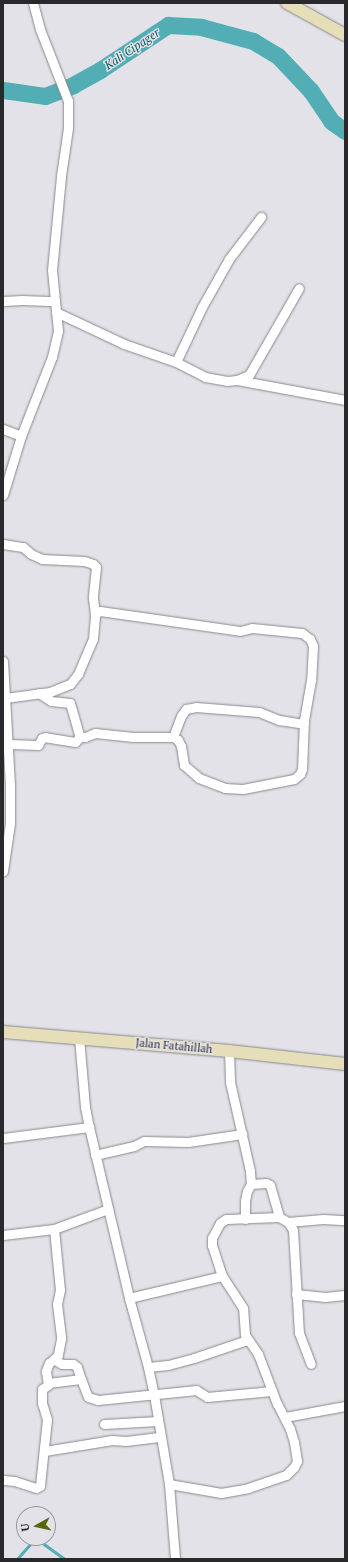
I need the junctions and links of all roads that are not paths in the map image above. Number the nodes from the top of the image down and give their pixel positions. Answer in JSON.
{"nodes":[{"id":1,"x":33,"y":3,"type":"edge"},
{"id":2,"x":296,"y":5,"type":"edge"},
{"id":3,"x":345,"y":35,"type":"edge"},
{"id":4,"x":261,"y":217,"type":"dead end"},
{"id":5,"x":299,"y":288,"type":"dead end"},
{"id":6,"x":3,"y":301,"type":"edge"},
{"id":7,"x":55,"y":302,"type":"junction"},
{"id":8,"x":56,"y":312,"type":"junction"},
{"id":9,"x":176,"y":362,"type":"junction"},
{"id":10,"x":237,"y":380,"type":"junction"},
{"id":11,"x":345,"y":400,"type":"edge"},
{"id":12,"x":3,"y":429,"type":"edge"},
{"id":13,"x":21,"y":436,"type":"junction"},
{"id":14,"x":8,"y":477,"type":"edge"},
{"id":15,"x":3,"y":495,"type":"edge"},
{"id":16,"x":3,"y":544,"type":"edge"},
{"id":17,"x":95,"y":614,"type":"junction"},
{"id":18,"x":3,"y":661,"type":"edge"},
{"id":19,"x":40,"y":693,"type":"junction"},
{"id":20,"x":5,"y":698,"type":"junction"},
{"id":21,"x":304,"y":724,"type":"junction"},
{"id":22,"x":80,"y":737,"type":"junction"},
{"id":23,"x":173,"y":738,"type":"junction"},
{"id":24,"x":8,"y":744,"type":"junction"},
{"id":25,"x":3,"y":871,"type":"edge"},
{"id":26,"x":3,"y":1032,"type":"edge"},
{"id":27,"x":79,"y":1038,"type":"junction"},
{"id":28,"x":229,"y":1051,"type":"junction"},
{"id":29,"x":345,"y":1064,"type":"edge"},
{"id":30,"x":89,"y":1127,"type":"junction"},
{"id":31,"x":242,"y":1134,"type":"junction"},
{"id":32,"x":3,"y":1138,"type":"edge"},
{"id":33,"x":95,"y":1155,"type":"junction"},
{"id":34,"x":251,"y":1184,"type":"junction"},
{"id":35,"x":108,"y":1209,"type":"junction"},
{"id":36,"x":279,"y":1217,"type":"junction"},
{"id":37,"x":244,"y":1219,"type":"junction"},
{"id":38,"x":345,"y":1220,"type":"edge"},
{"id":39,"x":288,"y":1222,"type":"junction"},
{"id":40,"x":54,"y":1228,"type":"junction"},
{"id":41,"x":3,"y":1235,"type":"edge"},
{"id":42,"x":222,"y":1276,"type":"junction"},
{"id":43,"x":296,"y":1294,"type":"junction"},
{"id":44,"x":345,"y":1295,"type":"edge"},
{"id":45,"x":129,"y":1298,"type":"junction"},
{"id":46,"x":248,"y":1340,"type":"junction"},
{"id":47,"x":55,"y":1360,"type":"junction"},
{"id":48,"x":311,"y":1364,"type":"dead end"},
{"id":49,"x":148,"y":1367,"type":"junction"},
{"id":50,"x":81,"y":1379,"type":"junction"},
{"id":51,"x":48,"y":1383,"type":"junction"},
{"id":52,"x":272,"y":1391,"type":"junction"},
{"id":53,"x":154,"y":1395,"type":"junction"},
{"id":54,"x":345,"y":1406,"type":"edge"},
{"id":55,"x":285,"y":1417,"type":"junction"},
{"id":56,"x":158,"y":1421,"type":"junction"},
{"id":57,"x":104,"y":1424,"type":"dead end"},
{"id":58,"x":161,"y":1437,"type":"junction"},
{"id":59,"x":45,"y":1451,"type":"junction"},
{"id":60,"x":3,"y":1480,"type":"edge"},
{"id":61,"x":168,"y":1484,"type":"junction"},
{"id":62,"x":175,"y":1559,"type":"edge"}],
"edges":[{"from":1,"to":7,"type":"street"},
{"from":2,"to":3,"type":"street"},
{"from":4,"to":9,"type":"street"},
{"from":5,"to":10,"type":"street"},
{"from":6,"to":7,"type":"street"},
{"from":7,"to":8,"type":"street"},
{"from":8,"to":9,"type":"street"},
{"from":8,"to":13,"type":"street"},
{"from":9,"to":10,"type":"street"},
{"from":10,"to":11,"type":"street"},
{"from":12,"to":13,"type":"street"},
{"from":13,"to":14,"type":"street"},
{"from":14,"to":15,"type":"street"},
{"from":16,"to":17,"type":"street"},
{"from":17,"to":19,"type":"street"},
{"from":17,"to":21,"type":"street"},
{"from":18,"to":20,"type":"street"},
{"from":19,"to":20,"type":"street"},
{"from":19,"to":22,"type":"street"},
{"from":20,"to":24,"type":"street"},
{"from":21,"to":23,"type":"street"},
{"from":21,"to":23,"type":"street"},
{"from":22,"to":23,"type":"street"},
{"from":22,"to":24,"type":"street"},
{"from":24,"to":25,"type":"street"},
{"from":26,"to":27,"type":"street","name":"Jalan Fatahillah"},
{"from":27,"to":28,"type":"street","name":"Jalan Fatahillah"},
{"from":27,"to":30,"type":"street"},
{"from":28,"to":29,"type":"street","name":"Jalan Fatahillah"},
{"from":28,"to":31,"type":"street"},
{"from":30,"to":32,"type":"street"},
{"from":30,"to":33,"type":"street"},
{"from":31,"to":33,"type":"street"},
{"from":31,"to":34,"type":"street"},
{"from":33,"to":35,"type":"street"},
{"from":34,"to":36,"type":"street"},
{"from":34,"to":37,"type":"street"},
{"from":35,"to":40,"type":"street"},
{"from":35,"to":45,"type":"street"},
{"from":36,"to":37,"type":"street"},
{"from":36,"to":39,"type":"street"},
{"from":37,"to":42,"type":"street"},
{"from":38,"to":39,"type":"street"},
{"from":39,"to":43,"type":"street"},
{"from":40,"to":41,"type":"street"},
{"from":40,"to":47,"type":"street"},
{"from":42,"to":45,"type":"street"},
{"from":42,"to":46,"type":"street"},
{"from":43,"to":44,"type":"street"},
{"from":43,"to":48,"type":"street"},
{"from":45,"to":49,"type":"street"},
{"from":46,"to":49,"type":"street"},
{"from":46,"to":52,"type":"street"},
{"from":47,"to":50,"type":"street"},
{"from":47,"to":51,"type":"street"},
{"from":49,"to":53,"type":"street"},
{"from":50,"to":51,"type":"street"},
{"from":50,"to":53,"type":"street"},
{"from":51,"to":59,"type":"street"},
{"from":52,"to":53,"type":"street"},
{"from":52,"to":55,"type":"street"},
{"from":53,"to":56,"type":"street"},
{"from":54,"to":55,"type":"street"},
{"from":55,"to":61,"type":"street"},
{"from":56,"to":57,"type":"street"},
{"from":56,"to":58,"type":"street"},
{"from":58,"to":59,"type":"street"},
{"from":58,"to":61,"type":"street"},
{"from":59,"to":60,"type":"street"},
{"from":61,"to":62,"type":"street"}]}
